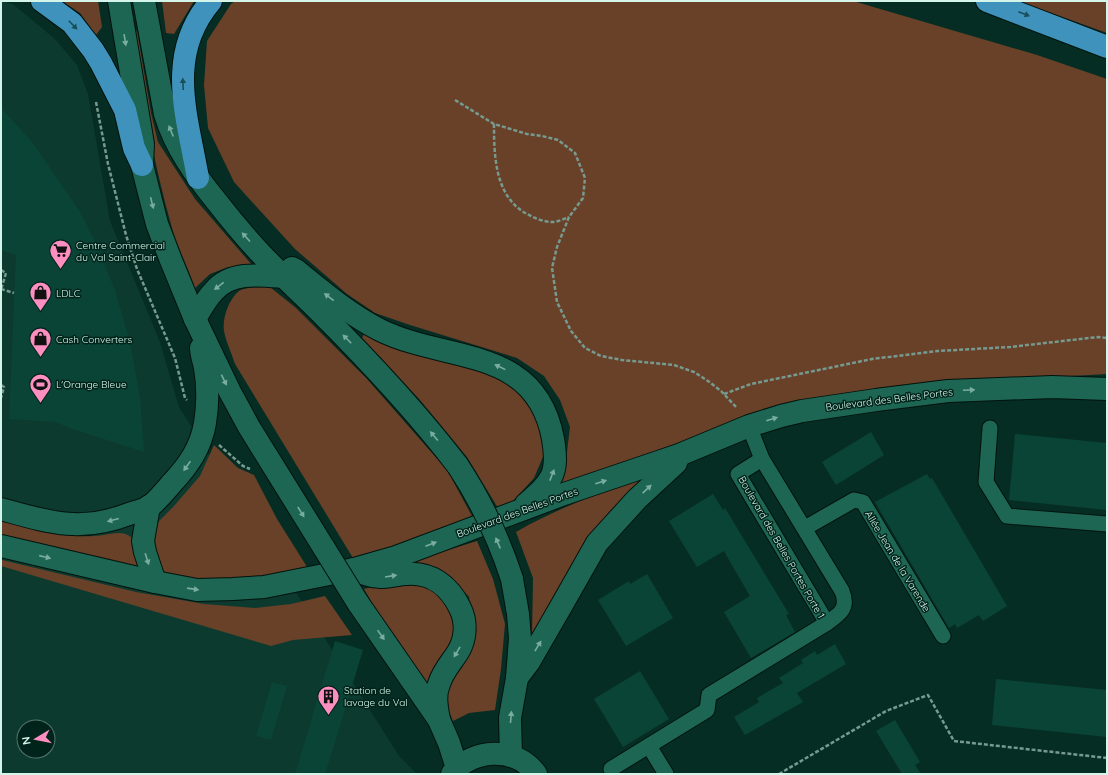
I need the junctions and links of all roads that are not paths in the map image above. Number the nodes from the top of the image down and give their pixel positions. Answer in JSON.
{"nodes":[{"id":1,"x":42,"y":1,"type":"edge"},
{"id":2,"x":119,"y":1,"type":"edge"},
{"id":3,"x":144,"y":1,"type":"edge"},
{"id":4,"x":211,"y":1,"type":"edge"},
{"id":5,"x":987,"y":1,"type":"edge"},
{"id":6,"x":1107,"y":47,"type":"edge"},
{"id":7,"x":142,"y":165,"type":"junction"},
{"id":8,"x":198,"y":178,"type":"junction"},
{"id":9,"x":261,"y":255,"type":"junction"},
{"id":10,"x":283,"y":277,"type":"junction"},
{"id":11,"x":199,"y":327,"type":"junction"},
{"id":12,"x":1107,"y":389,"type":"edge"},
{"id":13,"x":744,"y":419,"type":"junction"},
{"id":14,"x":990,"y":428,"type":"dead end"},
{"id":15,"x":679,"y":455,"type":"junction"},
{"id":16,"x":762,"y":459,"type":"junction"},
{"id":17,"x":149,"y":506,"type":"junction"},
{"id":18,"x":1,"y":509,"type":"edge"},
{"id":19,"x":516,"y":512,"type":"junction"},
{"id":20,"x":1107,"y":524,"type":"edge"},
{"id":21,"x":805,"y":528,"type":"junction"},
{"id":22,"x":4,"y":547,"type":"edge"},
{"id":23,"x":354,"y":569,"type":"junction"},
{"id":24,"x":148,"y":581,"type":"junction"},
{"id":25,"x":827,"y":623,"type":"junction"},
{"id":26,"x":942,"y":636,"type":"dead end"},
{"id":27,"x":517,"y":678,"type":"junction"},
{"id":28,"x":439,"y":720,"type":"junction"},
{"id":29,"x":649,"y":746,"type":"junction"},
{"id":30,"x":511,"y":756,"type":"junction"},
{"id":31,"x":611,"y":769,"type":"dead end"},
{"id":32,"x":454,"y":771,"type":"edge"},
{"id":33,"x":536,"y":774,"type":"edge"},
{"id":34,"x":666,"y":774,"type":"edge"}],
"edges":[{"from":1,"to":7,"type":"highway","one_way":true},
{"from":2,"to":7,"type":"street","one_way":true},
{"from":8,"to":3,"type":"street","one_way":true},
{"from":8,"to":4,"type":"highway","one_way":true},
{"from":5,"to":6,"type":"highway","one_way":true},
{"from":7,"to":11,"type":"street","one_way":true},
{"from":9,"to":8,"type":"street","one_way":true},
{"from":9,"to":10,"type":"street"},
{"from":19,"to":9,"type":"street","one_way":true},
{"from":10,"to":11,"type":"street","one_way":true},
{"from":27,"to":10,"type":"street","one_way":true,"bridge":true},
{"from":11,"to":17,"type":"street","one_way":true},
{"from":11,"to":28,"type":"street","one_way":true,"bridge":true},
{"from":13,"to":12,"type":"street","name":"Boulevard des Belles Portes","one_way":true},
{"from":13,"to":15,"type":"street","name":"Boulevard des Belles Portes"},
{"from":13,"to":16,"type":"street","name":"Boulevard des Belles Portes Porte 1"},
{"from":14,"to":20,"type":"street"},
{"from":19,"to":15,"type":"street","name":"Boulevard des Belles Portes","one_way":true},
{"from":27,"to":15,"type":"street","one_way":true},
{"from":16,"to":21,"type":"street","name":"Boulevard des Belles Portes Porte 1"},
{"from":16,"to":25,"type":"street","name":"Boulevard des Belles Portes Porte 1"},
{"from":17,"to":18,"type":"street","one_way":true},
{"from":17,"to":24,"type":"street","one_way":true},
{"from":23,"to":19,"type":"street","name":"Boulevard des Belles Portes","one_way":true},
{"from":21,"to":25,"type":"street","name":"Boulevard des Belles Portes Porte 1"},
{"from":21,"to":26,"type":"street","name":"Allée Jean de la Varende"},
{"from":22,"to":24,"type":"street","name":"Boulevard des Belles Portes","one_way":true},
{"from":24,"to":23,"type":"street","name":"Boulevard des Belles Portes","one_way":true},
{"from":23,"to":28,"type":"street","one_way":true},
{"from":25,"to":29,"type":"street","name":"Boulevard des Belles Portes Porte 1"},
{"from":30,"to":27,"type":"street","one_way":true},
{"from":28,"to":32,"type":"street"},
{"from":29,"to":31,"type":"street","name":"Boulevard des Belles Portes Porte 1"},
{"from":29,"to":34,"type":"street"},
{"from":30,"to":32,"type":"street"},
{"from":30,"to":33,"type":"street"}]}
